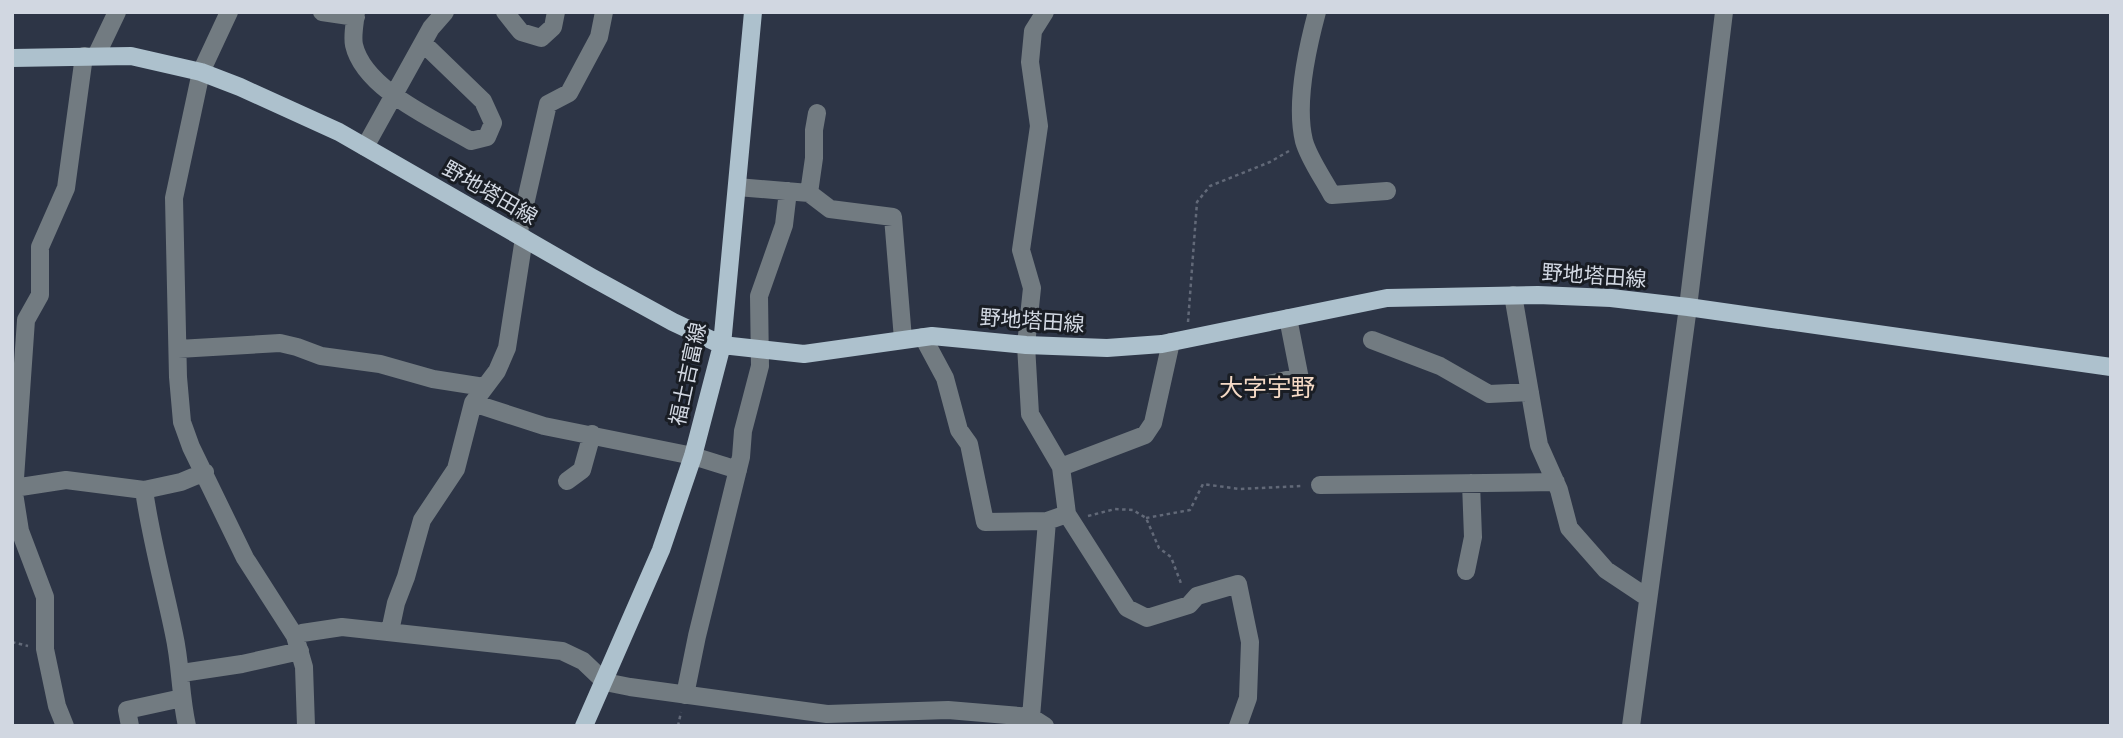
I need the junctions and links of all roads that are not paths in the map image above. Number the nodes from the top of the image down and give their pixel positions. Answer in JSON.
{"nodes":[{"id":1,"x":117,"y":12,"type":"edge"},
{"id":2,"x":229,"y":12,"type":"edge"},
{"id":3,"x":322,"y":12,"type":"edge"},
{"id":4,"x":445,"y":12,"type":"edge"},
{"id":5,"x":505,"y":12,"type":"edge"},
{"id":6,"x":556,"y":12,"type":"edge"},
{"id":7,"x":604,"y":12,"type":"edge"},
{"id":8,"x":753,"y":12,"type":"edge"},
{"id":9,"x":1045,"y":12,"type":"edge"},
{"id":10,"x":1317,"y":12,"type":"edge"},
{"id":11,"x":1724,"y":12,"type":"edge"},
{"id":12,"x":356,"y":15,"type":"edge"},
{"id":13,"x":422,"y":43,"type":"junction"},
{"id":14,"x":90,"y":56,"type":"junction"},
{"id":15,"x":12,"y":58,"type":"edge"},
{"id":16,"x":201,"y":72,"type":"junction"},
{"id":17,"x":394,"y":95,"type":"junction"},
{"id":18,"x":817,"y":113,"type":"dead end"},
{"id":19,"x":365,"y":147,"type":"junction"},
{"id":20,"x":737,"y":187,"type":"junction"},
{"id":21,"x":788,"y":191,"type":"junction"},
{"id":22,"x":1387,"y":191,"type":"dead end"},
{"id":23,"x":809,"y":193,"type":"junction"},
{"id":24,"x":521,"y":237,"type":"junction"},
{"id":25,"x":1513,"y":295,"type":"junction"},
{"id":26,"x":1688,"y":307,"type":"junction"},
{"id":27,"x":1289,"y":318,"type":"junction"},
{"id":28,"x":923,"y":337,"type":"junction"},
{"id":29,"x":903,"y":339,"type":"junction"},
{"id":30,"x":1372,"y":340,"type":"dead end"},
{"id":31,"x":1179,"y":341,"type":"junction"},
{"id":32,"x":722,"y":345,"type":"junction"},
{"id":33,"x":1026,"y":345,"type":"junction"},
{"id":34,"x":178,"y":349,"type":"junction"},
{"id":35,"x":759,"y":351,"type":"junction"},
{"id":36,"x":2111,"y":367,"type":"edge"},
{"id":37,"x":1264,"y":385,"type":"dead end"},
{"id":38,"x":484,"y":387,"type":"junction"},
{"id":39,"x":1530,"y":393,"type":"junction"},
{"id":40,"x":472,"y":403,"type":"junction"},
{"id":41,"x":592,"y":435,"type":"junction"},
{"id":42,"x":693,"y":456,"type":"junction"},
{"id":43,"x":1061,"y":467,"type":"junction"},
{"id":44,"x":738,"y":470,"type":"junction"},
{"id":45,"x":205,"y":472,"type":"junction"},
{"id":46,"x":567,"y":481,"type":"dead end"},
{"id":47,"x":1556,"y":482,"type":"junction"},
{"id":48,"x":1471,"y":483,"type":"junction"},
{"id":49,"x":1320,"y":485,"type":"road end"},
{"id":50,"x":15,"y":488,"type":"junction"},
{"id":51,"x":145,"y":490,"type":"junction"},
{"id":52,"x":1069,"y":517,"type":"junction"},
{"id":53,"x":1047,"y":521,"type":"junction"},
{"id":54,"x":1466,"y":571,"type":"dead end"},
{"id":55,"x":1648,"y":598,"type":"junction"},
{"id":56,"x":390,"y":631,"type":"junction"},
{"id":57,"x":301,"y":642,"type":"junction"},
{"id":58,"x":182,"y":673,"type":"junction"},
{"id":59,"x":605,"y":681,"type":"junction"},
{"id":60,"x":685,"y":695,"type":"junction"},
{"id":61,"x":182,"y":698,"type":"junction"},
{"id":62,"x":1038,"y":721,"type":"edge"},
{"id":63,"x":65,"y":726,"type":"edge"},
{"id":64,"x":130,"y":726,"type":"edge"},
{"id":65,"x":187,"y":726,"type":"edge"},
{"id":66,"x":306,"y":726,"type":"edge"},
{"id":67,"x":584,"y":726,"type":"edge"},
{"id":68,"x":1238,"y":726,"type":"edge"},
{"id":69,"x":1631,"y":726,"type":"edge"}],
"edges":[{"from":1,"to":14,"type":"street"},
{"from":2,"to":16,"type":"street"},
{"from":3,"to":12,"type":"street"},
{"from":4,"to":13,"type":"street"},
{"from":5,"to":6,"type":"street"},
{"from":7,"to":24,"type":"street"},
{"from":8,"to":20,"type":"main road","name":"福土吉富線"},
{"from":9,"to":33,"type":"street"},
{"from":10,"to":22,"type":"street"},
{"from":11,"to":26,"type":"street"},
{"from":12,"to":17,"type":"street"},
{"from":13,"to":17,"type":"street"},
{"from":13,"to":17,"type":"street"},
{"from":14,"to":15,"type":"main road","name":"野地塔田線"},
{"from":14,"to":16,"type":"main road","name":"野地塔田線"},
{"from":14,"to":50,"type":"street"},
{"from":16,"to":19,"type":"main road","name":"野地塔田線"},
{"from":16,"to":34,"type":"street"},
{"from":17,"to":19,"type":"street"},
{"from":18,"to":23,"type":"street"},
{"from":19,"to":24,"type":"main road","name":"野地塔田線"},
{"from":20,"to":21,"type":"street"},
{"from":20,"to":32,"type":"main road","name":"福土吉富線"},
{"from":21,"to":23,"type":"street"},
{"from":21,"to":35,"type":"street"},
{"from":23,"to":29,"type":"street"},
{"from":24,"to":32,"type":"main road","name":"野地塔田線"},
{"from":24,"to":38,"type":"street"},
{"from":25,"to":26,"type":"main road","name":"野地塔田線"},
{"from":25,"to":27,"type":"main road","name":"野地塔田線"},
{"from":25,"to":39,"type":"street"},
{"from":26,"to":36,"type":"main road","name":"野地塔田線"},
{"from":26,"to":55,"type":"street"},
{"from":27,"to":31,"type":"main road","name":"野地塔田線"},
{"from":27,"to":37,"type":"street"},
{"from":28,"to":29,"type":"main road","name":"野地塔田線"},
{"from":28,"to":33,"type":"main road","name":"野地塔田線"},
{"from":28,"to":53,"type":"street"},
{"from":29,"to":35,"type":"main road","name":"野地塔田線"},
{"from":30,"to":39,"type":"street"},
{"from":31,"to":33,"type":"main road","name":"野地塔田線"},
{"from":31,"to":43,"type":"street"},
{"from":32,"to":35,"type":"main road","name":"野地塔田線"},
{"from":32,"to":42,"type":"main road","name":"福土吉富線"},
{"from":33,"to":43,"type":"street"},
{"from":34,"to":38,"type":"street"},
{"from":34,"to":45,"type":"street"},
{"from":35,"to":44,"type":"street"},
{"from":38,"to":40,"type":"street"},
{"from":39,"to":47,"type":"street"},
{"from":40,"to":41,"type":"street"},
{"from":40,"to":56,"type":"street"},
{"from":41,"to":42,"type":"street"},
{"from":41,"to":46,"type":"street"},
{"from":42,"to":44,"type":"street"},
{"from":42,"to":59,"type":"main road","name":"福土吉富線"},
{"from":43,"to":52,"type":"street"},
{"from":44,"to":60,"type":"street"},
{"from":45,"to":51,"type":"street"},
{"from":45,"to":57,"type":"street"},
{"from":47,"to":48,"type":"street"},
{"from":47,"to":55,"type":"street"},
{"from":48,"to":49,"type":"street"},
{"from":48,"to":54,"type":"street"},
{"from":50,"to":51,"type":"street"},
{"from":50,"to":63,"type":"street"},
{"from":51,"to":58,"type":"street"},
{"from":52,"to":53,"type":"street"},
{"from":52,"to":68,"type":"street"},
{"from":53,"to":62,"type":"street"},
{"from":55,"to":69,"type":"street"},
{"from":56,"to":57,"type":"street"},
{"from":56,"to":59,"type":"street"},
{"from":57,"to":58,"type":"street"},
{"from":57,"to":66,"type":"street"},
{"from":58,"to":61,"type":"street"},
{"from":59,"to":60,"type":"street"},
{"from":59,"to":67,"type":"main road","name":"福土吉富線"},
{"from":60,"to":62,"type":"street"},
{"from":61,"to":64,"type":"street"},
{"from":61,"to":65,"type":"street"}]}
